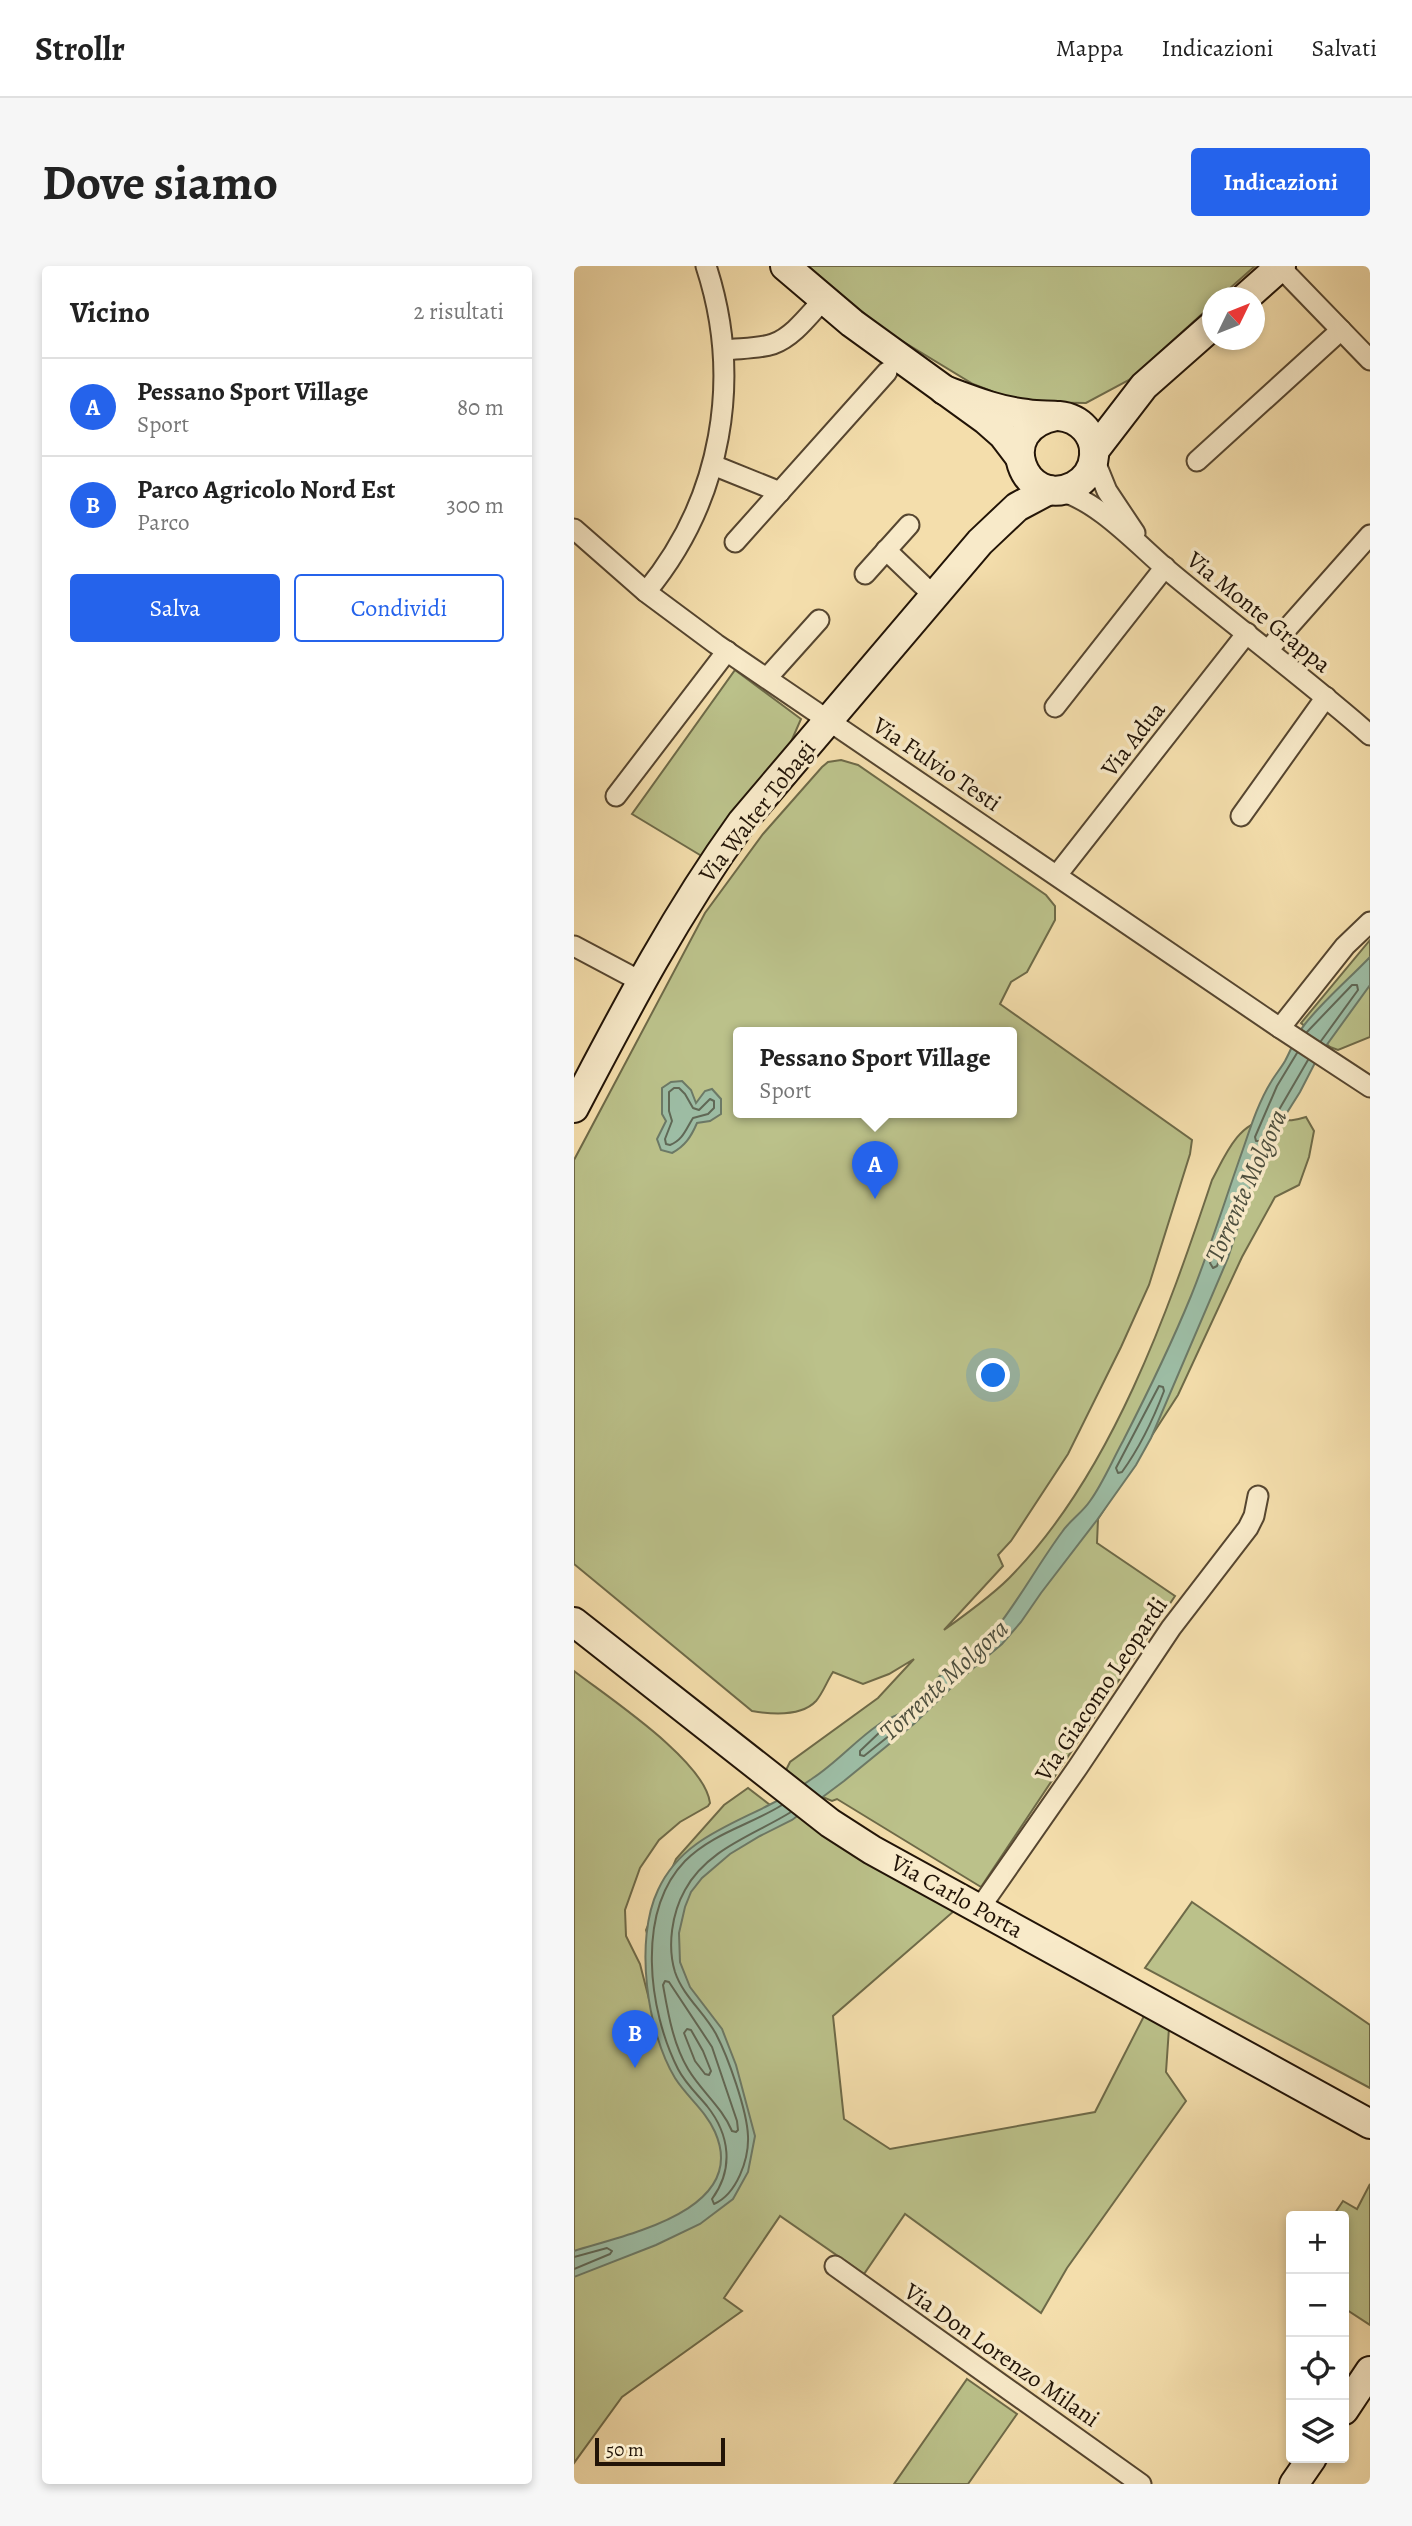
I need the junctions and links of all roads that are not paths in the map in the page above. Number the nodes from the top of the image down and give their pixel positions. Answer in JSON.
{"nodes":[{"id":1,"x":706,"y":266,"type":"edge"},
{"id":2,"x":785,"y":266,"type":"edge"},
{"id":3,"x":1281,"y":266,"type":"edge"},
{"id":4,"x":1257,"y":287,"type":"edge"},
{"id":5,"x":823,"y":300,"type":"junction"},
{"id":6,"x":1341,"y":330,"type":"junction"},
{"id":7,"x":1202,"y":336,"type":"edge"},
{"id":8,"x":724,"y":350,"type":"junction"},
{"id":9,"x":1370,"y":360,"type":"edge"},
{"id":10,"x":887,"y":372,"type":"dead end"},
{"id":11,"x":1144,"y":386,"type":"junction"},
{"id":12,"x":944,"y":390,"type":"junction"},
{"id":13,"x":1062,"y":416,"type":"junction"},
{"id":14,"x":1094,"y":455,"type":"junction"},
{"id":15,"x":1197,"y":461,"type":"dead end"},
{"id":16,"x":1020,"y":462,"type":"junction"},
{"id":17,"x":713,"y":465,"type":"junction"},
{"id":18,"x":1053,"y":490,"type":"junction"},
{"id":19,"x":780,"y":492,"type":"junction"},
{"id":20,"x":909,"y":525,"type":"dead end"},
{"id":21,"x":1370,"y":535,"type":"edge"},
{"id":22,"x":577,"y":537,"type":"edge"},
{"id":23,"x":735,"y":542,"type":"dead end"},
{"id":24,"x":980,"y":542,"type":"junction"},
{"id":25,"x":886,"y":550,"type":"junction"},
{"id":26,"x":1149,"y":554,"type":"junction"},
{"id":27,"x":1165,"y":567,"type":"junction"},
{"id":28,"x":865,"y":574,"type":"dead end"},
{"id":29,"x":646,"y":592,"type":"junction"},
{"id":30,"x":934,"y":596,"type":"junction"},
{"id":31,"x":819,"y":620,"type":"dead end"},
{"id":32,"x":1247,"y":633,"type":"junction"},
{"id":33,"x":1268,"y":649,"type":"junction"},
{"id":34,"x":727,"y":651,"type":"junction"},
{"id":35,"x":767,"y":678,"type":"junction"},
{"id":36,"x":1326,"y":697,"type":"junction"},
{"id":37,"x":1055,"y":707,"type":"dead end"},
{"id":38,"x":830,"y":720,"type":"junction"},
{"id":39,"x":1370,"y":734,"type":"edge"},
{"id":40,"x":616,"y":796,"type":"dead end"},
{"id":41,"x":1241,"y":816,"type":"dead end"},
{"id":42,"x":1057,"y":875,"type":"junction"},
{"id":43,"x":1370,"y":922,"type":"edge"},
{"id":44,"x":574,"y":946,"type":"edge"},
{"id":45,"x":640,"y":981,"type":"junction"},
{"id":46,"x":1285,"y":1031,"type":"junction"},
{"id":47,"x":1370,"y":1087,"type":"edge"},
{"id":48,"x":574,"y":1108,"type":"edge"},
{"id":49,"x":1258,"y":1496,"type":"dead end"},
{"id":50,"x":574,"y":1622,"type":"edge"},
{"id":51,"x":979,"y":1909,"type":"junction"},
{"id":52,"x":1370,"y":2124,"type":"edge"},
{"id":53,"x":835,"y":2266,"type":"dead end"},
{"id":54,"x":1370,"y":2371,"type":"edge"},
{"id":55,"x":1349,"y":2402,"type":"edge"},
{"id":56,"x":1309,"y":2463,"type":"edge"},
{"id":57,"x":1141,"y":2484,"type":"edge"},
{"id":58,"x":1294,"y":2484,"type":"edge"}],
"edges":[{"from":1,"to":8,"type":"street"},
{"from":2,"to":5,"type":"street"},
{"from":3,"to":4,"type":"street"},
{"from":3,"to":6,"type":"street"},
{"from":5,"to":8,"type":"street"},
{"from":5,"to":12,"type":"street"},
{"from":6,"to":9,"type":"street"},
{"from":6,"to":15,"type":"street"},
{"from":7,"to":11,"type":"street"},
{"from":8,"to":17,"type":"street"},
{"from":10,"to":19,"type":"street"},
{"from":11,"to":13,"type":"street"},
{"from":11,"to":14,"type":"street"},
{"from":12,"to":13,"type":"street"},
{"from":12,"to":16,"type":"street"},
{"from":13,"to":14,"type":"street"},
{"from":13,"to":16,"type":"street"},
{"from":14,"to":18,"type":"street"},
{"from":14,"to":26,"type":"street","name":"Via Monte Grappa"},
{"from":16,"to":18,"type":"street"},
{"from":16,"to":24,"type":"street","name":"Via Walter Tobagi"},
{"from":17,"to":19,"type":"street"},
{"from":17,"to":29,"type":"street"},
{"from":18,"to":24,"type":"street","name":"Via Walter Tobagi"},
{"from":18,"to":26,"type":"street","name":"Via Monte Grappa"},
{"from":19,"to":23,"type":"street"},
{"from":20,"to":25,"type":"street"},
{"from":21,"to":33,"type":"street"},
{"from":22,"to":29,"type":"street","name":"Via Fulvio Testi"},
{"from":24,"to":30,"type":"street","name":"Via Walter Tobagi"},
{"from":25,"to":28,"type":"street"},
{"from":25,"to":30,"type":"street"},
{"from":26,"to":27,"type":"street","name":"Via Monte Grappa"},
{"from":27,"to":32,"type":"street","name":"Via Monte Grappa"},
{"from":27,"to":37,"type":"street"},
{"from":29,"to":34,"type":"street","name":"Via Fulvio Testi"},
{"from":30,"to":38,"type":"street","name":"Via Walter Tobagi"},
{"from":31,"to":35,"type":"street"},
{"from":32,"to":33,"type":"street","name":"Via Monte Grappa"},
{"from":32,"to":42,"type":"street","name":"Via Adua"},
{"from":33,"to":36,"type":"street","name":"Via Monte Grappa"},
{"from":34,"to":35,"type":"street","name":"Via Fulvio Testi"},
{"from":34,"to":40,"type":"street"},
{"from":35,"to":38,"type":"street","name":"Via Fulvio Testi"},
{"from":36,"to":39,"type":"street","name":"Via Monte Grappa"},
{"from":36,"to":41,"type":"street"},
{"from":38,"to":42,"type":"street","name":"Via Fulvio Testi"},
{"from":38,"to":45,"type":"street","name":"Via Walter Tobagi"},
{"from":42,"to":46,"type":"street","name":"Via Fulvio Testi"},
{"from":43,"to":46,"type":"street"},
{"from":44,"to":45,"type":"street"},
{"from":45,"to":48,"type":"street","name":"Via Walter Tobagi"},
{"from":46,"to":47,"type":"street","name":"Via Fulvio Testi"},
{"from":49,"to":51,"type":"street","name":"Via Giacomo Leopardi"},
{"from":50,"to":51,"type":"street","name":"Via Carlo Porta"},
{"from":51,"to":52,"type":"street","name":"Via Carlo Porta"},
{"from":53,"to":57,"type":"street","name":"Via Don Lorenzo Milani"},
{"from":54,"to":55,"type":"street"},
{"from":56,"to":58,"type":"street"}]}
